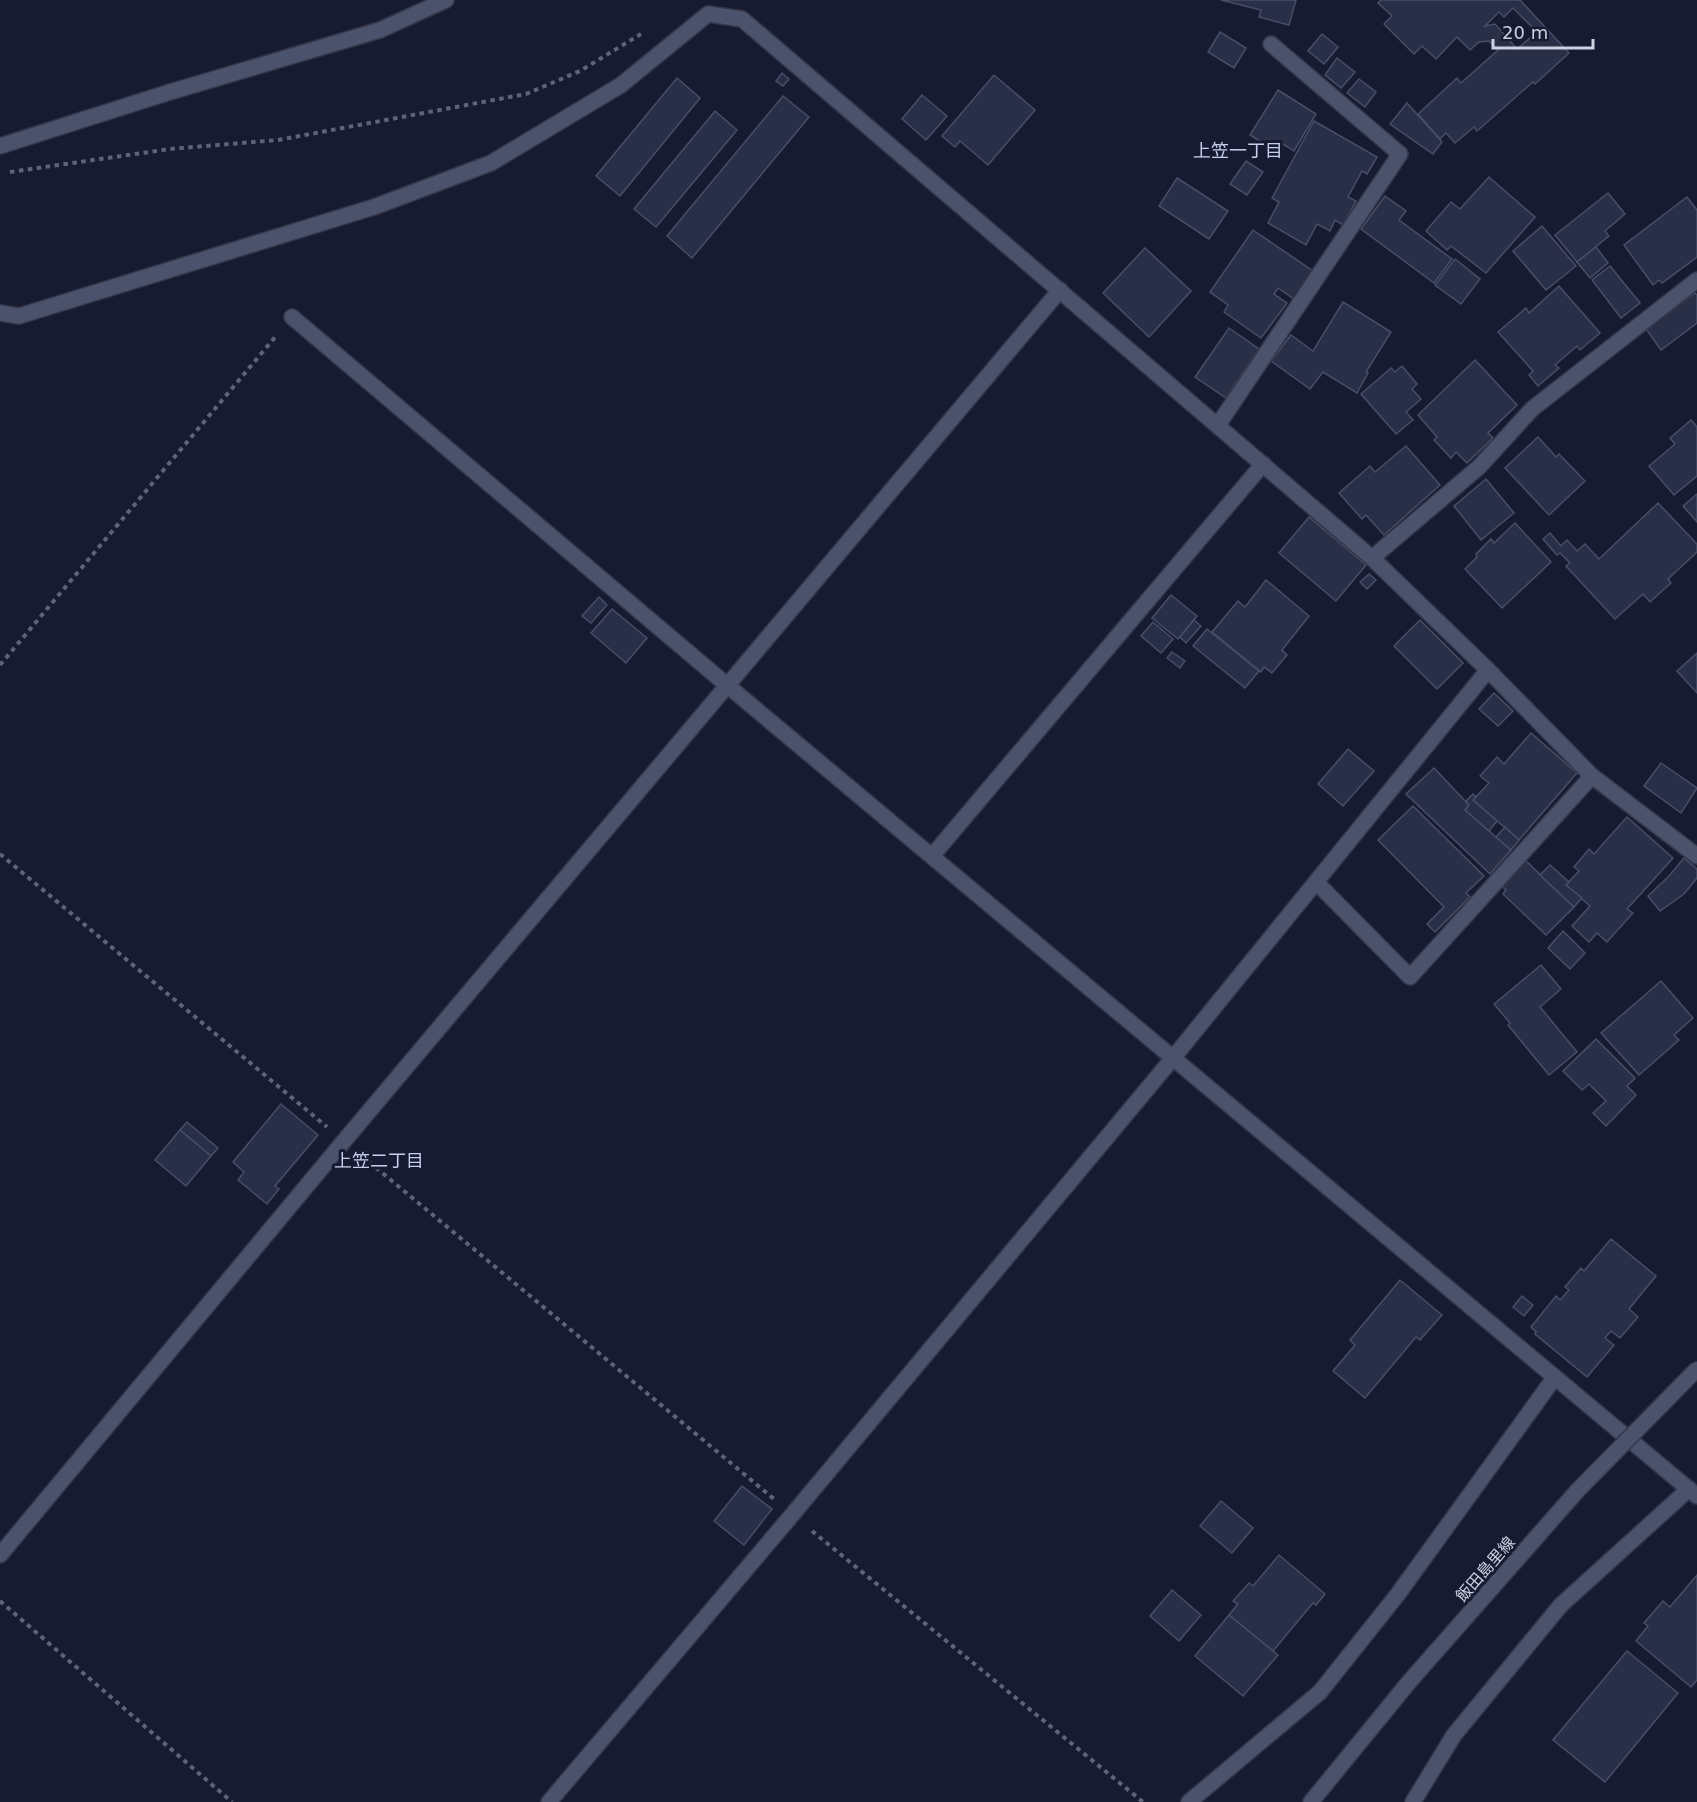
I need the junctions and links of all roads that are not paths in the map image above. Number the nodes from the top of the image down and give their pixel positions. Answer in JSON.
{"nodes":[{"id":1,"x":446,"y":0,"type":"edge"},
{"id":2,"x":1271,"y":44,"type":"dead end"},
{"id":3,"x":0,"y":146,"type":"edge"},
{"id":4,"x":1697,"y":280,"type":"edge"},
{"id":5,"x":1060,"y":290,"type":"junction"},
{"id":6,"x":0,"y":313,"type":"edge"},
{"id":7,"x":291,"y":317,"type":"road end"},
{"id":8,"x":1218,"y":425,"type":"junction"},
{"id":9,"x":1263,"y":464,"type":"junction"},
{"id":10,"x":1372,"y":558,"type":"junction"},
{"id":11,"x":1488,"y":670,"type":"junction"},
{"id":12,"x":728,"y":686,"type":"junction"},
{"id":13,"x":1592,"y":776,"type":"junction"},
{"id":14,"x":932,"y":856,"type":"junction"},
{"id":15,"x":1697,"y":856,"type":"edge"},
{"id":16,"x":1316,"y":882,"type":"junction"},
{"id":17,"x":1173,"y":1058,"type":"junction"},
{"id":18,"x":1697,"y":1369,"type":"edge"},
{"id":19,"x":1555,"y":1377,"type":"junction"},
{"id":20,"x":1693,"y":1493,"type":"edge"},
{"id":21,"x":0,"y":1555,"type":"edge"},
{"id":22,"x":549,"y":1802,"type":"edge"},
{"id":23,"x":1189,"y":1802,"type":"edge"},
{"id":24,"x":1311,"y":1802,"type":"edge"},
{"id":25,"x":1413,"y":1802,"type":"edge"}],
"edges":[{"from":1,"to":3,"type":"street"},
{"from":2,"to":8,"type":"street"},
{"from":4,"to":10,"type":"street"},
{"from":5,"to":6,"type":"street"},
{"from":5,"to":8,"type":"street"},
{"from":5,"to":12,"type":"street"},
{"from":7,"to":12,"type":"street"},
{"from":8,"to":9,"type":"street"},
{"from":9,"to":10,"type":"street"},
{"from":9,"to":14,"type":"street"},
{"from":10,"to":11,"type":"street"},
{"from":11,"to":13,"type":"street"},
{"from":11,"to":16,"type":"street"},
{"from":12,"to":14,"type":"street"},
{"from":12,"to":21,"type":"street"},
{"from":13,"to":15,"type":"street"},
{"from":13,"to":16,"type":"street"},
{"from":14,"to":17,"type":"street"},
{"from":16,"to":17,"type":"street"},
{"from":17,"to":19,"type":"street"},
{"from":17,"to":22,"type":"street"},
{"from":18,"to":24,"type":"street","name":"飯田島里線","bridge":true},
{"from":19,"to":20,"type":"street"},
{"from":19,"to":23,"type":"street"},
{"from":20,"to":25,"type":"street"}]}
